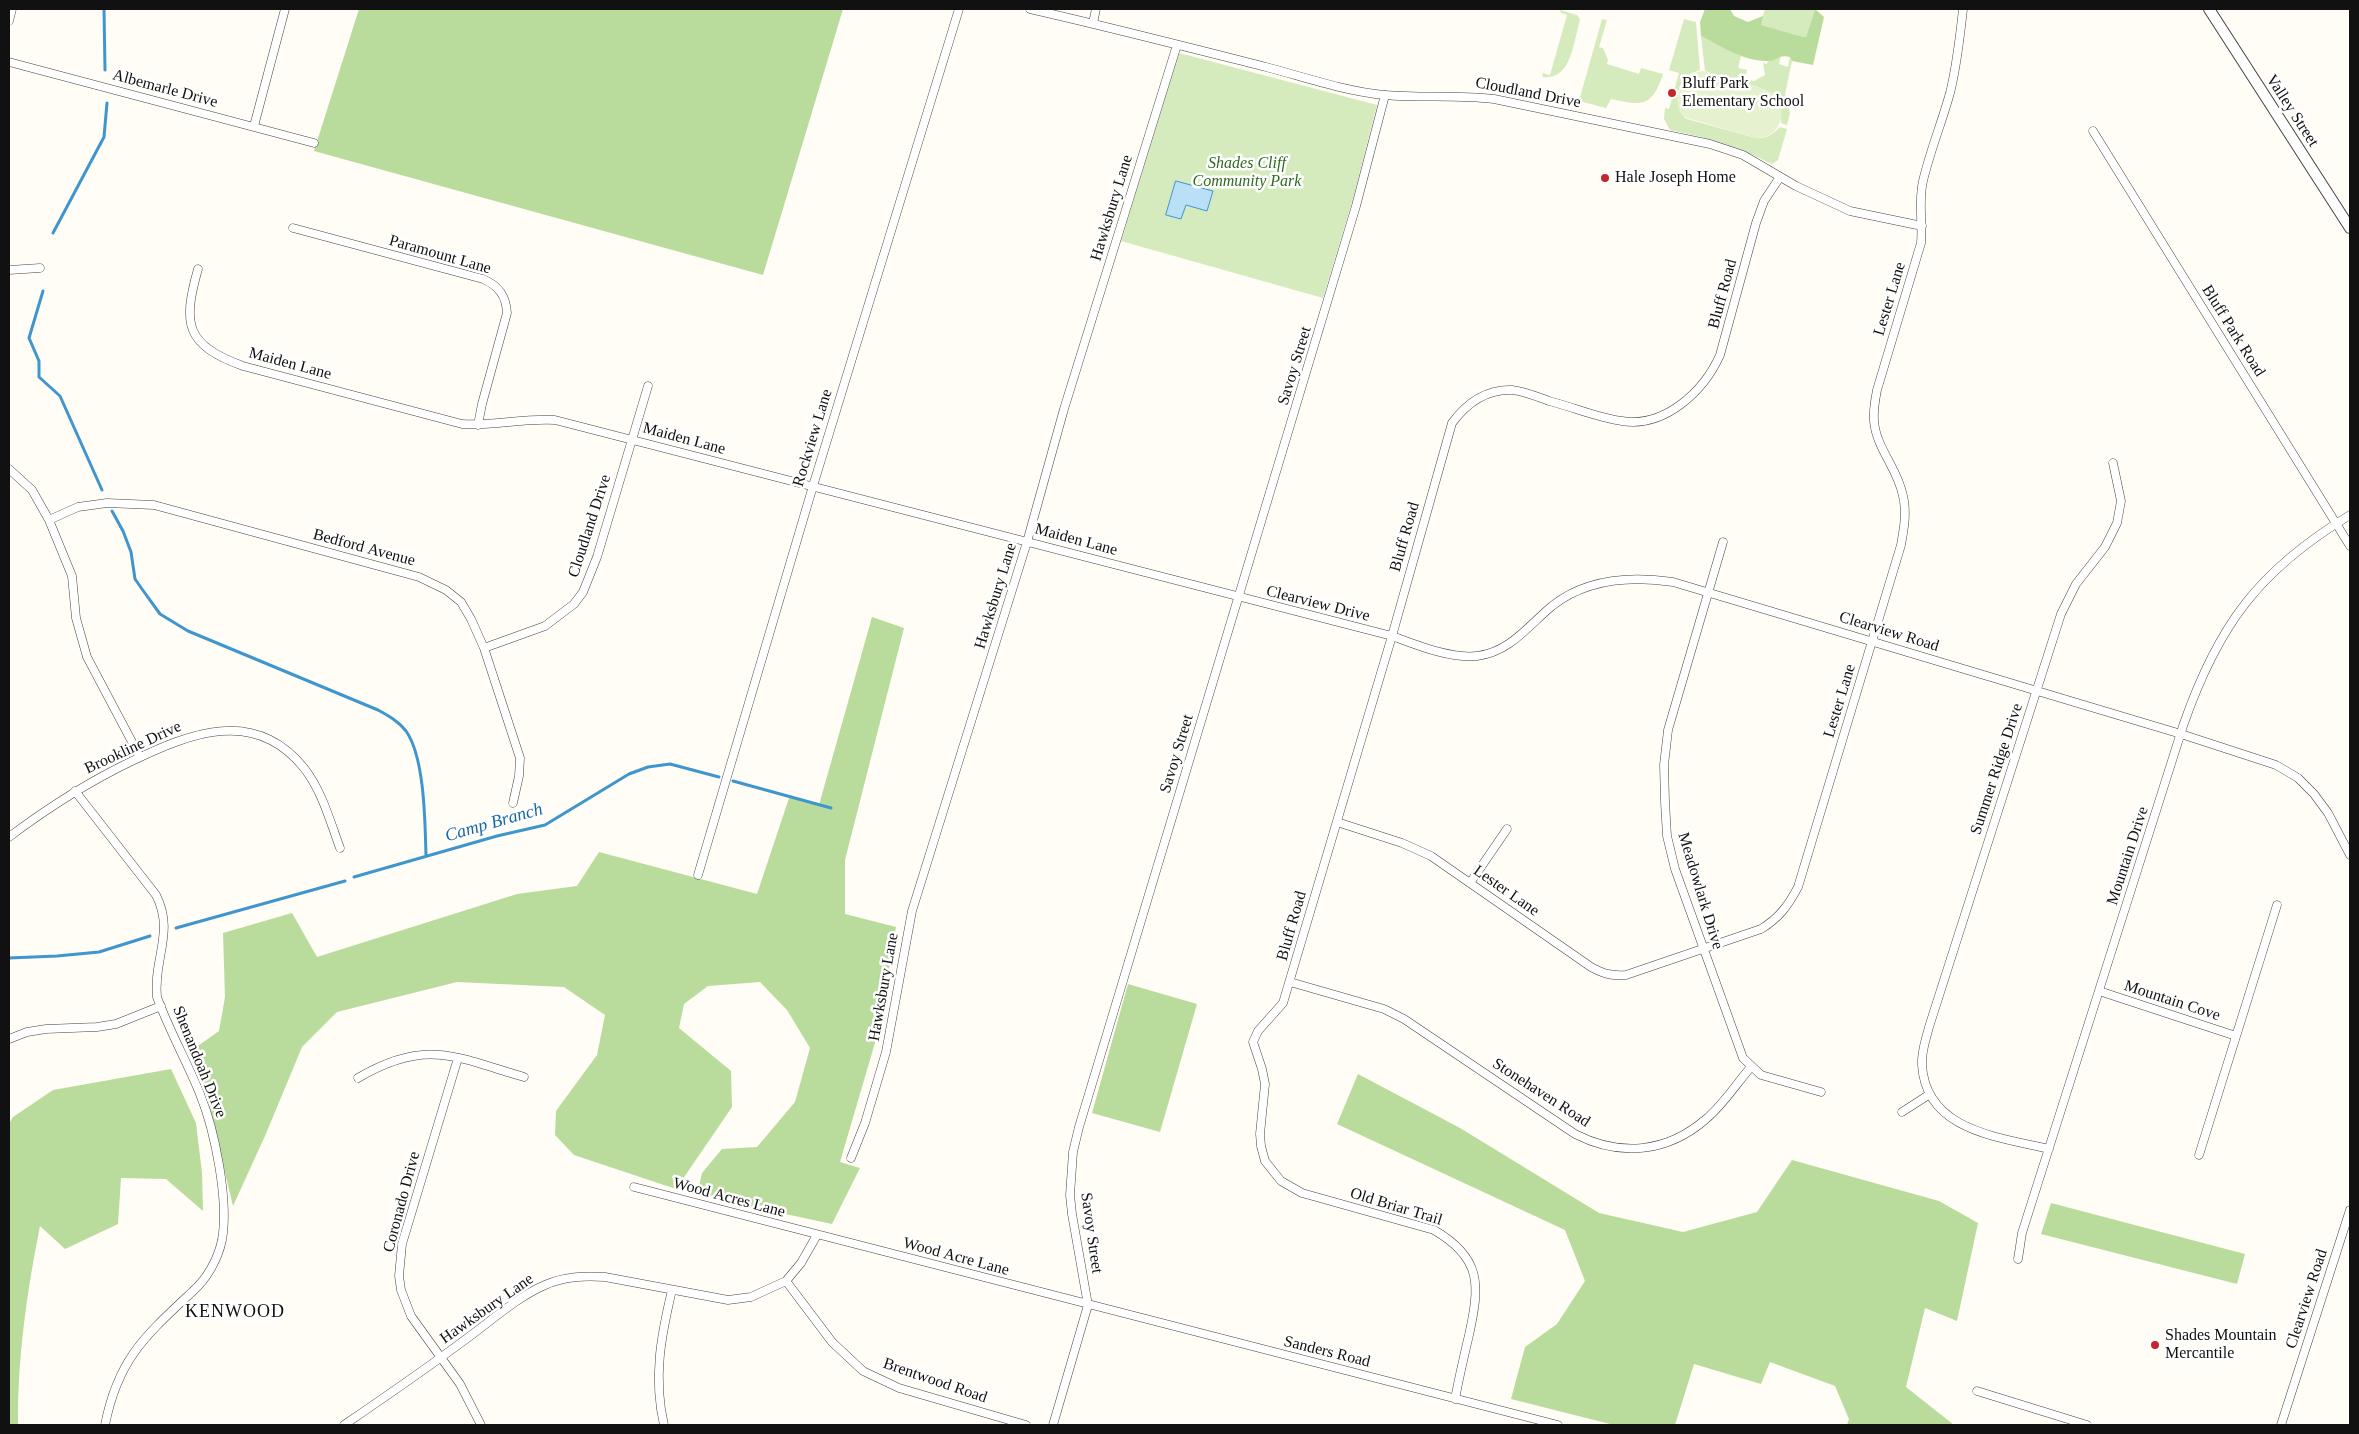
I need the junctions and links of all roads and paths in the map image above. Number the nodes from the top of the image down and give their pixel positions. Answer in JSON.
{"nodes":[{"id":1,"x":12,"y":9,"type":"edge"},
{"id":2,"x":285,"y":9,"type":"edge"},
{"id":3,"x":958,"y":9,"type":"edge"},
{"id":4,"x":1030,"y":9,"type":"edge"},
{"id":5,"x":1096,"y":9,"type":"edge"},
{"id":6,"x":1962,"y":9,"type":"edge"},
{"id":7,"x":2209,"y":9,"type":"edge"},
{"id":8,"x":9,"y":21,"type":"edge"},
{"id":9,"x":1093,"y":23,"type":"junction"},
{"id":10,"x":1177,"y":45,"type":"junction"},
{"id":11,"x":9,"y":62,"type":"edge"},
{"id":12,"x":1385,"y":95,"type":"junction"},
{"id":13,"x":254,"y":126,"type":"junction"},
{"id":14,"x":2093,"y":131,"type":"dead end"},
{"id":15,"x":314,"y":143,"type":"dead end"},
{"id":16,"x":1780,"y":177,"type":"junction"},
{"id":17,"x":1922,"y":226,"type":"junction"},
{"id":18,"x":292,"y":228,"type":"dead end"},
{"id":19,"x":2350,"y":228,"type":"edge"},
{"id":20,"x":40,"y":268,"type":"dead end"},
{"id":21,"x":9,"y":270,"type":"edge"},
{"id":22,"x":198,"y":270,"type":"dead end"},
{"id":23,"x":648,"y":386,"type":"dead end"},
{"id":24,"x":478,"y":425,"type":"junction"},
{"id":25,"x":632,"y":440,"type":"junction"},
{"id":26,"x":2113,"y":463,"type":"dead end"},
{"id":27,"x":9,"y":469,"type":"edge"},
{"id":28,"x":813,"y":486,"type":"junction"},
{"id":29,"x":2350,"y":514,"type":"edge"},
{"id":30,"x":48,"y":520,"type":"junction"},
{"id":31,"x":2336,"y":523,"type":"junction"},
{"id":32,"x":1027,"y":542,"type":"junction"},
{"id":33,"x":1723,"y":542,"type":"dead end"},
{"id":34,"x":2350,"y":546,"type":"edge"},
{"id":35,"x":1708,"y":592,"type":"junction"},
{"id":36,"x":1238,"y":598,"type":"junction"},
{"id":37,"x":1392,"y":636,"type":"junction"},
{"id":38,"x":1872,"y":641,"type":"junction"},
{"id":39,"x":484,"y":648,"type":"junction"},
{"id":40,"x":2037,"y":691,"type":"junction"},
{"id":41,"x":2181,"y":734,"type":"junction"},
{"id":42,"x":140,"y":757,"type":"junction"},
{"id":43,"x":75,"y":790,"type":"junction"},
{"id":44,"x":512,"y":803,"type":"dead end"},
{"id":45,"x":1337,"y":822,"type":"junction"},
{"id":46,"x":1507,"y":829,"type":"dead end"},
{"id":47,"x":9,"y":837,"type":"edge"},
{"id":48,"x":340,"y":848,"type":"dead end"},
{"id":49,"x":2350,"y":855,"type":"edge"},
{"id":50,"x":698,"y":875,"type":"dead end"},
{"id":51,"x":1470,"y":883,"type":"junction"},
{"id":52,"x":2277,"y":905,"type":"dead end"},
{"id":53,"x":1704,"y":950,"type":"junction"},
{"id":54,"x":1290,"y":982,"type":"junction"},
{"id":55,"x":2100,"y":992,"type":"junction"},
{"id":56,"x":161,"y":1006,"type":"junction"},
{"id":57,"x":2236,"y":1036,"type":"junction"},
{"id":58,"x":9,"y":1039,"type":"edge"},
{"id":59,"x":458,"y":1058,"type":"junction"},
{"id":60,"x":1751,"y":1068,"type":"junction"},
{"id":61,"x":524,"y":1076,"type":"dead end"},
{"id":62,"x":358,"y":1078,"type":"dead end"},
{"id":63,"x":1821,"y":1092,"type":"dead end"},
{"id":64,"x":1930,"y":1094,"type":"junction"},
{"id":65,"x":1902,"y":1112,"type":"dead end"},
{"id":66,"x":1260,"y":1134,"type":"joint"},
{"id":67,"x":2049,"y":1149,"type":"junction"},
{"id":68,"x":2199,"y":1155,"type":"dead end"},
{"id":69,"x":851,"y":1158,"type":"dead end"},
{"id":70,"x":634,"y":1187,"type":"dead end"},
{"id":71,"x":2350,"y":1210,"type":"edge"},
{"id":72,"x":817,"y":1235,"type":"junction"},
{"id":73,"x":2018,"y":1259,"type":"dead end"},
{"id":74,"x":786,"y":1281,"type":"junction"},
{"id":75,"x":672,"y":1290,"type":"junction"},
{"id":76,"x":1088,"y":1306,"type":"junction"},
{"id":77,"x":441,"y":1358,"type":"junction"},
{"id":78,"x":1977,"y":1391,"type":"dead end"},
{"id":79,"x":1455,"y":1399,"type":"junction"},
{"id":80,"x":104,"y":1425,"type":"edge"},
{"id":81,"x":344,"y":1425,"type":"edge"},
{"id":82,"x":481,"y":1425,"type":"edge"},
{"id":83,"x":664,"y":1425,"type":"edge"},
{"id":84,"x":1026,"y":1425,"type":"edge"},
{"id":85,"x":1053,"y":1425,"type":"edge"},
{"id":86,"x":1558,"y":1425,"type":"edge"},
{"id":87,"x":2087,"y":1425,"type":"edge"},
{"id":88,"x":2281,"y":1425,"type":"edge"}],
"edges":[{"from":1,"to":8,"type":"street"},
{"from":2,"to":13,"type":"street"},
{"from":3,"to":28,"type":"street","name":"Rockview Lane"},
{"from":4,"to":9,"type":"street","name":"Cloudland Drive"},
{"from":5,"to":9,"type":"street"},
{"from":6,"to":17,"type":"street","name":"Lester Lane"},
{"from":7,"to":19,"type":"street","name":"Valley Street"},
{"from":9,"to":10,"type":"street","name":"Cloudland Drive"},
{"from":10,"to":12,"type":"street","name":"Cloudland Drive"},
{"from":10,"to":32,"type":"street","name":"Hawksbury Lane"},
{"from":11,"to":13,"type":"street","name":"Albemarle Drive"},
{"from":12,"to":16,"type":"street","name":"Cloudland Drive"},
{"from":12,"to":36,"type":"street","name":"Savoy Street"},
{"from":13,"to":15,"type":"street","name":"Albemarle Drive"},
{"from":14,"to":31,"type":"street","name":"Bluff Park Road"},
{"from":16,"to":17,"type":"street","name":"Cloudland Drive"},
{"from":16,"to":37,"type":"street","name":"Bluff Road"},
{"from":17,"to":38,"type":"street","name":"Lester Lane"},
{"from":18,"to":24,"type":"street","name":"Paramount Lane"},
{"from":20,"to":21,"type":"street"},
{"from":22,"to":24,"type":"street","name":"Maiden Lane"},
{"from":23,"to":25,"type":"street","name":"Cloudland Drive"},
{"from":24,"to":25,"type":"street","name":"Maiden Lane"},
{"from":25,"to":28,"type":"street","name":"Maiden Lane"},
{"from":25,"to":39,"type":"street","name":"Cloudland Drive"},
{"from":26,"to":40,"type":"street","name":"Summer Ridge Drive"},
{"from":27,"to":30,"type":"street"},
{"from":28,"to":32,"type":"street","name":"Maiden Lane"},
{"from":28,"to":50,"type":"street","name":"Rockview Lane"},
{"from":29,"to":31,"type":"street","name":"Mountain Drive"},
{"from":30,"to":39,"type":"street","name":"Bedford Avenue"},
{"from":30,"to":42,"type":"street"},
{"from":31,"to":34,"type":"street","name":"Bluff Park Road"},
{"from":31,"to":41,"type":"street","name":"Mountain Drive"},
{"from":32,"to":36,"type":"street","name":"Maiden Lane"},
{"from":32,"to":69,"type":"street","name":"Hawksbury Lane"},
{"from":33,"to":35,"type":"street","name":"Meadowlark Drive"},
{"from":35,"to":37,"type":"street","name":"Clearview Road"},
{"from":35,"to":38,"type":"street","name":"Clearview Road"},
{"from":35,"to":53,"type":"street","name":"Meadowlark Drive"},
{"from":36,"to":37,"type":"street","name":"Clearview Drive"},
{"from":36,"to":76,"type":"street","name":"Savoy Street"},
{"from":37,"to":45,"type":"street","name":"Bluff Road"},
{"from":38,"to":40,"type":"street","name":"Clearview Road"},
{"from":38,"to":53,"type":"street","name":"Lester Lane"},
{"from":39,"to":44,"type":"street","name":"Bedford Avenue"},
{"from":40,"to":41,"type":"street","name":"Clearview Road"},
{"from":40,"to":64,"type":"street","name":"Summer Ridge Drive"},
{"from":41,"to":49,"type":"street","name":"Clearview Road"},
{"from":41,"to":55,"type":"street","name":"Mountain Drive"},
{"from":42,"to":43,"type":"street","name":"Brookline Drive"},
{"from":42,"to":48,"type":"street","name":"Brookline Drive"},
{"from":43,"to":47,"type":"street","name":"Brookline Drive"},
{"from":43,"to":56,"type":"street","name":"Shenandoah Drive"},
{"from":45,"to":51,"type":"street","name":"Lester Lane"},
{"from":45,"to":54,"type":"street","name":"Bluff Road"},
{"from":46,"to":51,"type":"street"},
{"from":51,"to":53,"type":"street","name":"Lester Lane"},
{"from":52,"to":57,"type":"street","name":"Mountain Cove"},
{"from":53,"to":60,"type":"street","name":"Meadowlark Drive"},
{"from":54,"to":60,"type":"street","name":"Stonehaven Road"},
{"from":54,"to":66,"type":"street","name":"Bluff Road"},
{"from":55,"to":57,"type":"street","name":"Mountain Cove"},
{"from":55,"to":67,"type":"street","name":"Mountain Drive"},
{"from":56,"to":58,"type":"street"},
{"from":56,"to":80,"type":"street","name":"Shenandoah Drive"},
{"from":57,"to":68,"type":"street","name":"Mountain Cove"},
{"from":59,"to":61,"type":"street"},
{"from":59,"to":62,"type":"street"},
{"from":59,"to":77,"type":"street","name":"Coronado Drive"},
{"from":60,"to":63,"type":"street"},
{"from":64,"to":65,"type":"street"},
{"from":64,"to":67,"type":"street","name":"Summer Ridge Drive"},
{"from":66,"to":79,"type":"street","name":"Old Briar Trail"},
{"from":67,"to":73,"type":"street","name":"Mountain Drive"},
{"from":70,"to":72,"type":"street","name":"Wood Acres Lane"},
{"from":71,"to":88,"type":"street","name":"Clearview Road"},
{"from":72,"to":74,"type":"street","name":"Hawksbury Lane"},
{"from":72,"to":76,"type":"street","name":"Wood Acre Lane"},
{"from":74,"to":75,"type":"street","name":"Hawksbury Lane"},
{"from":74,"to":84,"type":"street","name":"Brentwood Road"},
{"from":75,"to":77,"type":"street","name":"Hawksbury Lane"},
{"from":75,"to":83,"type":"street"},
{"from":76,"to":79,"type":"street","name":"Sanders Road"},
{"from":76,"to":85,"type":"street","name":"Savoy Street"},
{"from":77,"to":81,"type":"street","name":"Hawksbury Lane"},
{"from":77,"to":82,"type":"street","name":"Coronado Drive"},
{"from":78,"to":87,"type":"street"},
{"from":79,"to":86,"type":"street","name":"Sanders Road"}]}
